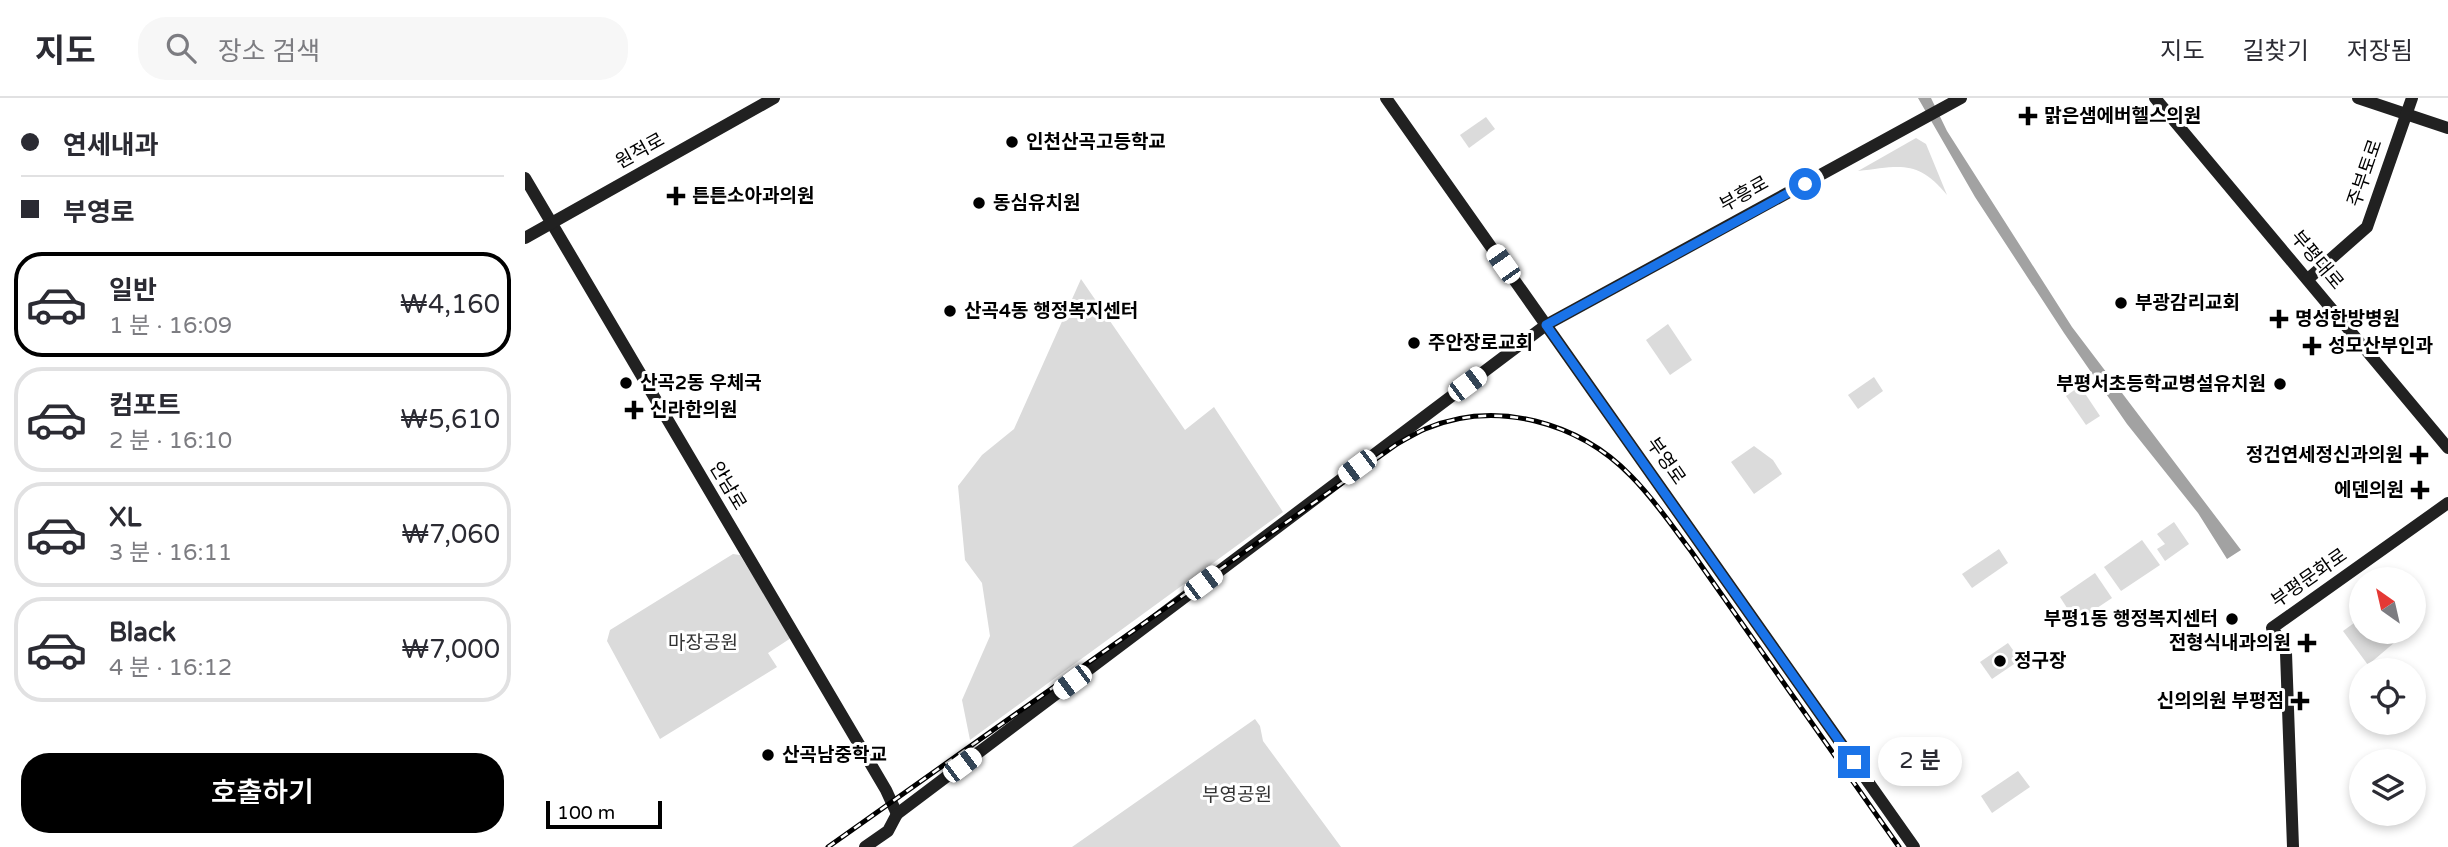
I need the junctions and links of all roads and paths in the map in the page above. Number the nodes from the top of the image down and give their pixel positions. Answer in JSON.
{"nodes":[{"id":1,"x":774,"y":98,"type":"edge"},
{"id":2,"x":1386,"y":98,"type":"edge"},
{"id":3,"x":2155,"y":98,"type":"edge"},
{"id":4,"x":2358,"y":98,"type":"edge"},
{"id":5,"x":2412,"y":98,"type":"edge"},
{"id":6,"x":1960,"y":99,"type":"edge"},
{"id":7,"x":2406,"y":114,"type":"junction"},
{"id":8,"x":2448,"y":128,"type":"edge"},
{"id":9,"x":525,"y":178,"type":"edge"},
{"id":10,"x":551,"y":223,"type":"junction"},
{"id":11,"x":525,"y":238,"type":"edge"},
{"id":12,"x":2308,"y":279,"type":"junction"},
{"id":13,"x":1546,"y":325,"type":"junction"},
{"id":14,"x":2448,"y":448,"type":"edge"},
{"id":15,"x":2448,"y":503,"type":"edge"},
{"id":16,"x":897,"y":814,"type":"junction"},
{"id":17,"x":865,"y":847,"type":"edge"},
{"id":18,"x":1914,"y":847,"type":"edge"},
{"id":19,"x":2293,"y":847,"type":"edge"}],
"edges":[{"from":1,"to":10,"type":"main road","name":"원적로"},
{"from":2,"to":13,"type":"main road","name":"부영로"},
{"from":3,"to":12,"type":"main road","name":"부평대로"},
{"from":4,"to":7,"type":"main road"},
{"from":5,"to":7,"type":"main road","name":"주부토로"},
{"from":6,"to":13,"type":"main road","name":"부흥로"},
{"from":7,"to":8,"type":"main road"},
{"from":7,"to":12,"type":"main road","name":"주부토로"},
{"from":9,"to":10,"type":"main road","name":"안남로"},
{"from":10,"to":11,"type":"main road","name":"원적로"},
{"from":10,"to":16,"type":"main road","name":"안남로"},
{"from":12,"to":14,"type":"main road","name":"부평대로"},
{"from":13,"to":16,"type":"main road","name":"부흥로"},
{"from":13,"to":18,"type":"main road","name":"부영로"},
{"from":15,"to":19,"type":"main road","name":"부평문화로"},
{"from":16,"to":17,"type":"main road"}]}
